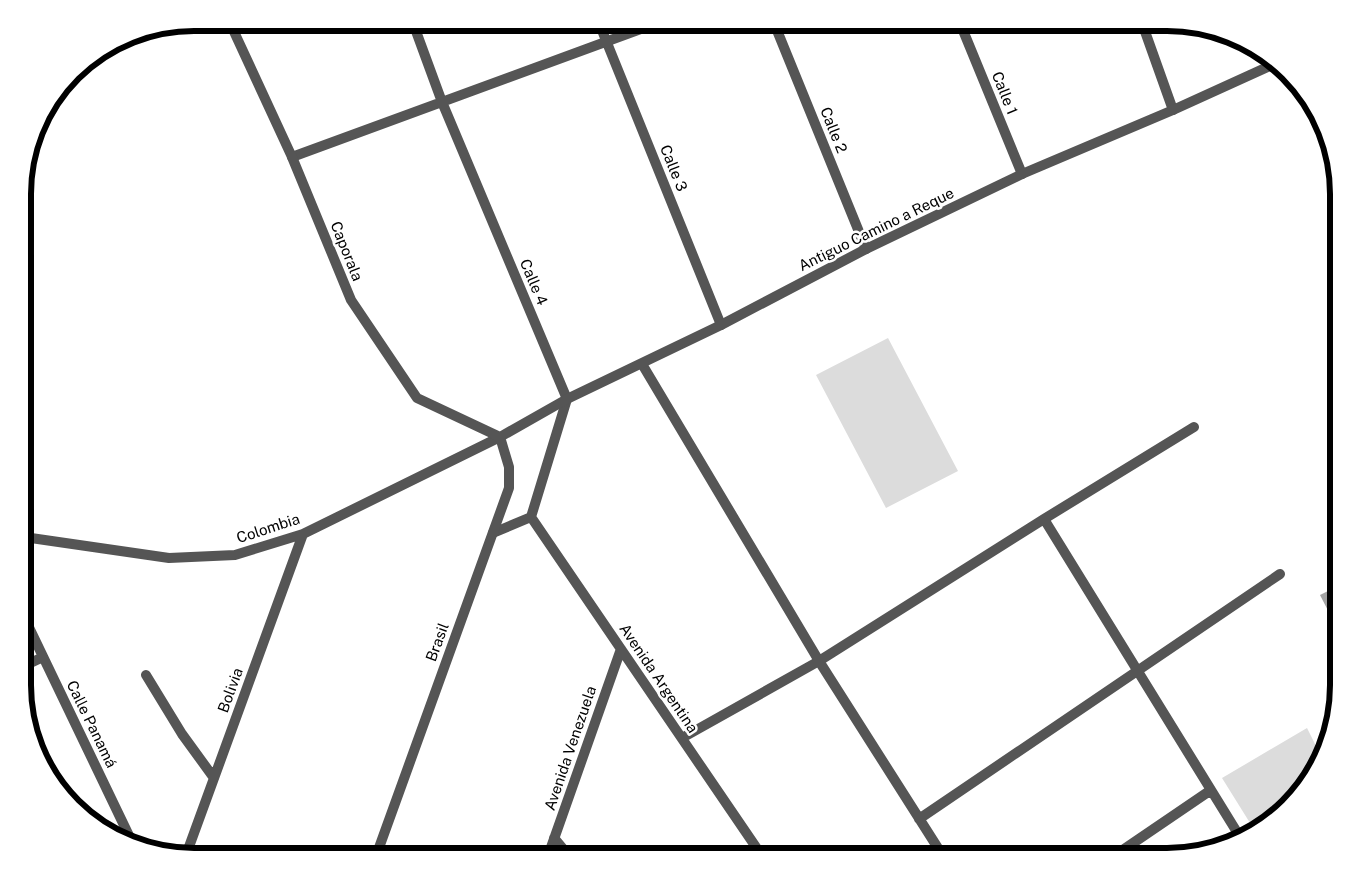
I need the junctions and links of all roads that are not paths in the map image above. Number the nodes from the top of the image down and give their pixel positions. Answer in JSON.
{"nodes":[{"id":1,"x":234,"y":31,"type":"edge"},
{"id":2,"x":416,"y":31,"type":"edge"},
{"id":3,"x":602,"y":31,"type":"edge"},
{"id":4,"x":633,"y":31,"type":"edge"},
{"id":5,"x":778,"y":31,"type":"edge"},
{"id":6,"x":964,"y":31,"type":"edge"},
{"id":7,"x":1145,"y":31,"type":"edge"},
{"id":8,"x":606,"y":41,"type":"junction"},
{"id":9,"x":1268,"y":67,"type":"edge"},
{"id":10,"x":442,"y":102,"type":"junction"},
{"id":11,"x":1173,"y":110,"type":"junction"},
{"id":12,"x":292,"y":157,"type":"junction"},
{"id":13,"x":1022,"y":174,"type":"junction"},
{"id":14,"x":866,"y":249,"type":"junction"},
{"id":15,"x":721,"y":325,"type":"junction"},
{"id":16,"x":642,"y":364,"type":"junction"},
{"id":17,"x":567,"y":399,"type":"junction"},
{"id":18,"x":1194,"y":427,"type":"dead end"},
{"id":19,"x":500,"y":437,"type":"junction"},
{"id":20,"x":531,"y":517,"type":"junction"},
{"id":21,"x":1044,"y":519,"type":"junction"},
{"id":22,"x":493,"y":533,"type":"junction"},
{"id":23,"x":303,"y":534,"type":"junction"},
{"id":24,"x":31,"y":538,"type":"edge"},
{"id":25,"x":1280,"y":574,"type":"dead end"},
{"id":26,"x":31,"y":632,"type":"edge"},
{"id":27,"x":621,"y":649,"type":"junction"},
{"id":28,"x":43,"y":657,"type":"junction"},
{"id":29,"x":819,"y":661,"type":"junction"},
{"id":30,"x":31,"y":663,"type":"edge"},
{"id":31,"x":1137,"y":671,"type":"junction"},
{"id":32,"x":146,"y":675,"type":"dead end"},
{"id":33,"x":682,"y":738,"type":"junction"},
{"id":34,"x":214,"y":778,"type":"junction"},
{"id":35,"x":1211,"y":790,"type":"junction"},
{"id":36,"x":920,"y":818,"type":"junction"},
{"id":37,"x":1237,"y":831,"type":"edge"},
{"id":38,"x":128,"y":833,"type":"edge"},
{"id":39,"x":554,"y":838,"type":"junction"},
{"id":40,"x":189,"y":847,"type":"edge"},
{"id":41,"x":756,"y":847,"type":"edge"},
{"id":42,"x":938,"y":847,"type":"edge"},
{"id":43,"x":1127,"y":847,"type":"edge"},
{"id":44,"x":379,"y":848,"type":"edge"},
{"id":45,"x":551,"y":848,"type":"edge"},
{"id":46,"x":562,"y":848,"type":"edge"}],
"edges":[{"from":1,"to":12,"type":"street","name":"Caporala"},
{"from":2,"to":10,"type":"street","name":"Calle 4"},
{"from":3,"to":8,"type":"street","name":"Calle 3"},
{"from":4,"to":8,"type":"street"},
{"from":5,"to":14,"type":"street","name":"Calle 2"},
{"from":6,"to":13,"type":"street","name":"Calle 1"},
{"from":7,"to":11,"type":"street"},
{"from":8,"to":10,"type":"street"},
{"from":8,"to":15,"type":"street","name":"Calle 3"},
{"from":9,"to":11,"type":"street","name":"Antiguo Camino a Reque"},
{"from":10,"to":12,"type":"street"},
{"from":10,"to":17,"type":"street","name":"Calle 4"},
{"from":11,"to":13,"type":"street","name":"Antiguo Camino a Reque"},
{"from":12,"to":19,"type":"street","name":"Caporala"},
{"from":13,"to":14,"type":"street","name":"Antiguo Camino a Reque"},
{"from":14,"to":15,"type":"street","name":"Antiguo Camino a Reque"},
{"from":15,"to":16,"type":"street","name":"Antiguo Camino a Reque"},
{"from":16,"to":17,"type":"street","name":"Antiguo Camino a Reque"},
{"from":16,"to":29,"type":"street"},
{"from":17,"to":19,"type":"street","name":"Antiguo Camino a Reque"},
{"from":17,"to":20,"type":"street"},
{"from":18,"to":21,"type":"street"},
{"from":19,"to":22,"type":"street","name":"Brasil"},
{"from":19,"to":23,"type":"street","name":"Colombia"},
{"from":20,"to":22,"type":"street"},
{"from":20,"to":27,"type":"street","name":"Avenida Argentina"},
{"from":21,"to":29,"type":"street"},
{"from":21,"to":31,"type":"street"},
{"from":22,"to":44,"type":"street","name":"Brasil"},
{"from":23,"to":24,"type":"street","name":"Colombia"},
{"from":23,"to":34,"type":"street","name":"Bolivia"},
{"from":25,"to":31,"type":"street"},
{"from":26,"to":28,"type":"street","name":"Calle Panamá"},
{"from":27,"to":33,"type":"street","name":"Avenida Argentina"},
{"from":27,"to":39,"type":"street","name":"Avenida Venezuela"},
{"from":28,"to":30,"type":"street"},
{"from":28,"to":38,"type":"street","name":"Calle Panamá"},
{"from":29,"to":33,"type":"street"},
{"from":29,"to":36,"type":"street"},
{"from":31,"to":35,"type":"street"},
{"from":31,"to":36,"type":"street"},
{"from":32,"to":34,"type":"street"},
{"from":33,"to":41,"type":"street","name":"Avenida Argentina"},
{"from":34,"to":40,"type":"street","name":"Bolivia"},
{"from":35,"to":37,"type":"street"},
{"from":35,"to":43,"type":"street"},
{"from":36,"to":42,"type":"street"},
{"from":39,"to":45,"type":"street","name":"Avenida Venezuela"},
{"from":39,"to":46,"type":"street"}]}
